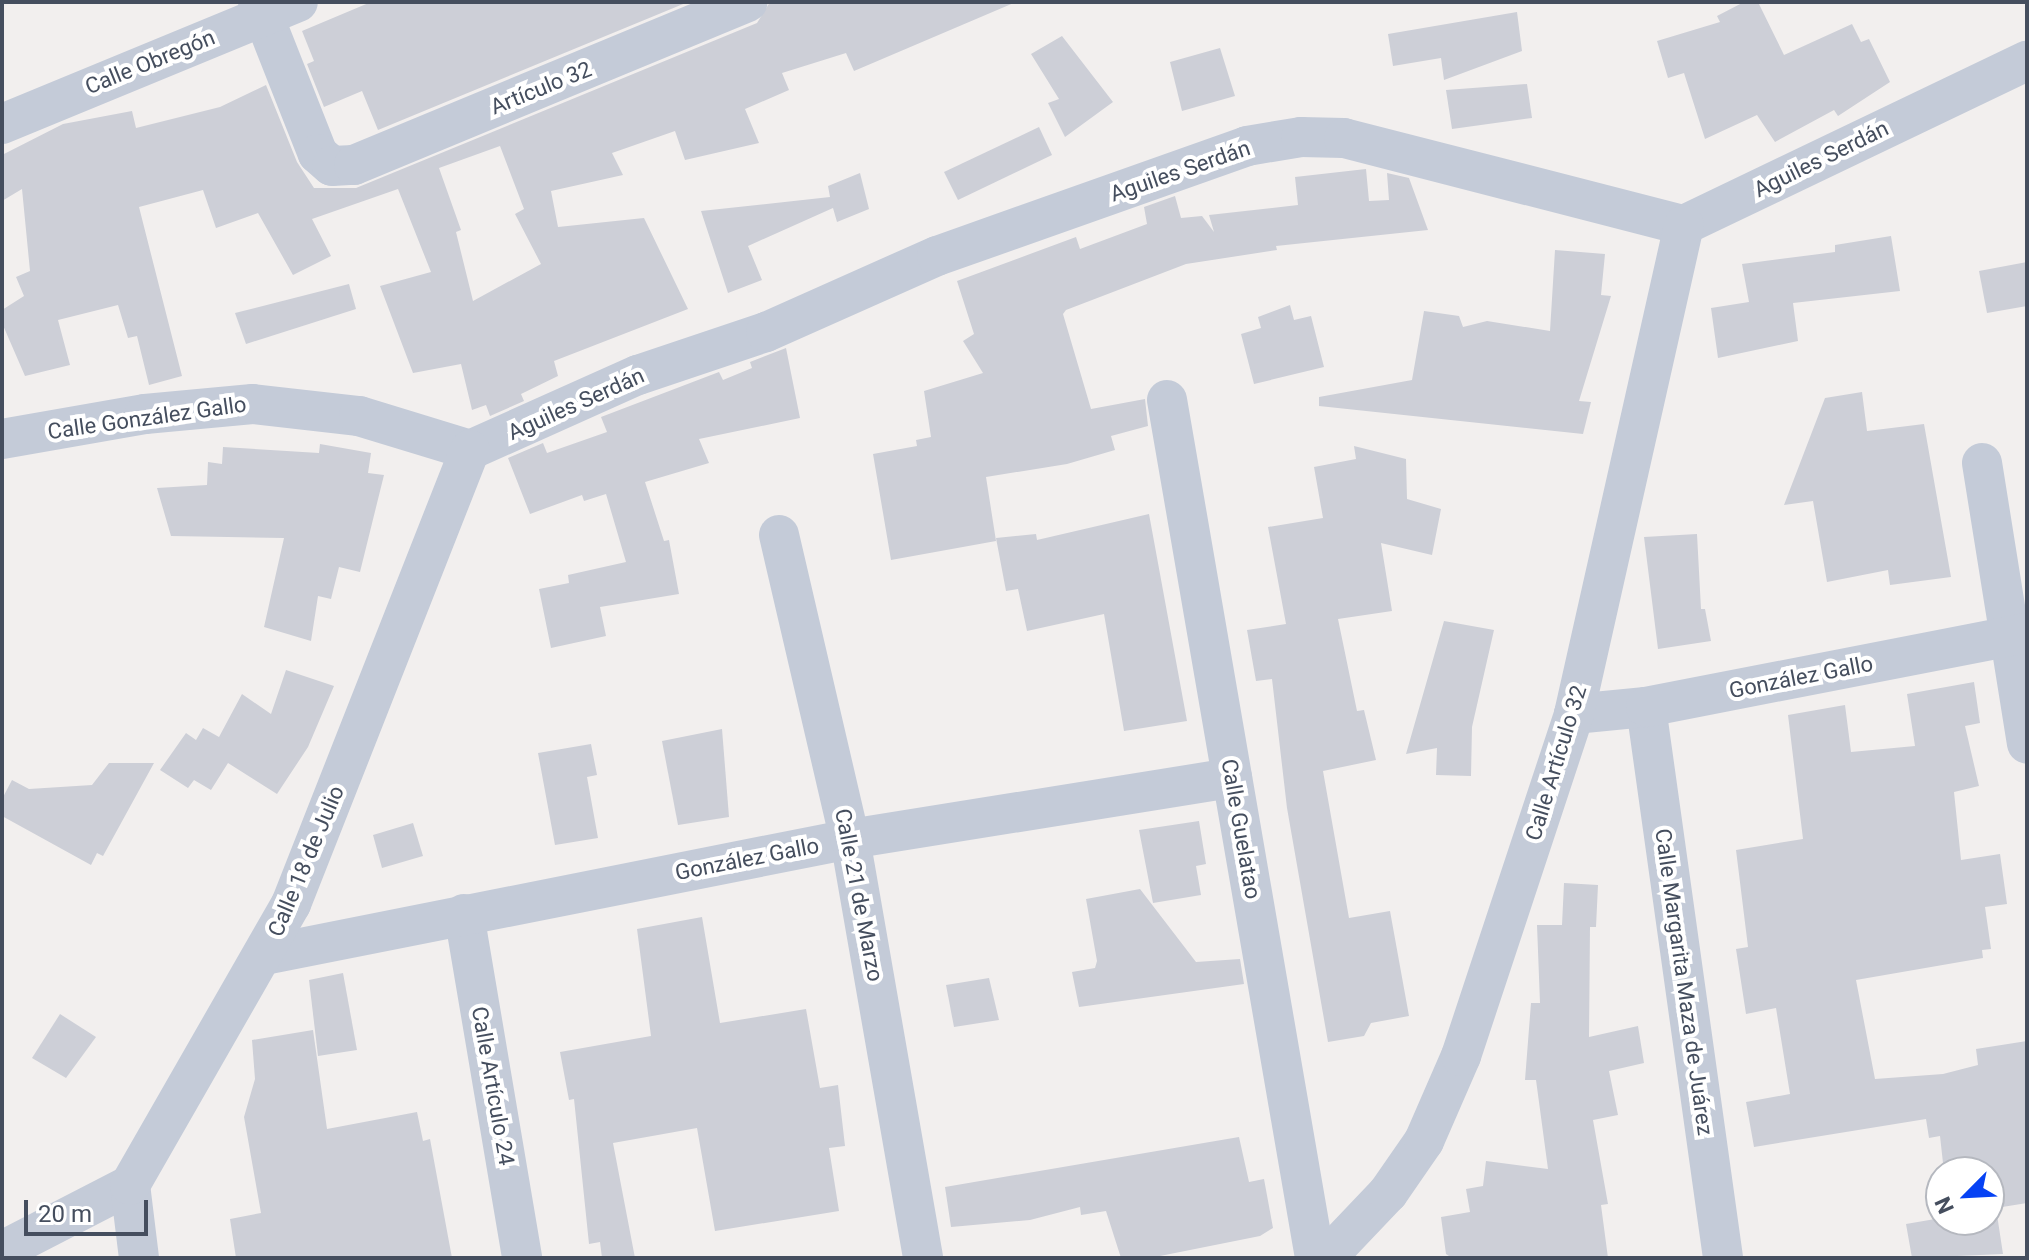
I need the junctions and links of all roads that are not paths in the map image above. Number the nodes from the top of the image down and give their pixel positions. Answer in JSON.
{"nodes":[{"id":1,"x":748,"y":2,"type":"edge"},
{"id":2,"x":273,"y":6,"type":"edge"},
{"id":3,"x":2027,"y":61,"type":"edge"},
{"id":4,"x":2,"y":124,"type":"edge"},
{"id":5,"x":1684,"y":225,"type":"junction"},
{"id":6,"x":1167,"y":400,"type":"dead end"},
{"id":7,"x":2,"y":439,"type":"edge"},
{"id":8,"x":470,"y":450,"type":"junction"},
{"id":9,"x":1982,"y":463,"type":"dead end"},
{"id":10,"x":779,"y":535,"type":"dead end"},
{"id":11,"x":2018,"y":634,"type":"edge"},
{"id":12,"x":1646,"y":707,"type":"junction"},
{"id":13,"x":1574,"y":714,"type":"junction"},
{"id":14,"x":2027,"y":743,"type":"edge"},
{"id":15,"x":1232,"y":778,"type":"junction"},
{"id":16,"x":850,"y":839,"type":"junction"},
{"id":17,"x":464,"y":914,"type":"junction"},
{"id":18,"x":265,"y":955,"type":"junction"},
{"id":19,"x":130,"y":1185,"type":"junction"},
{"id":20,"x":2,"y":1251,"type":"edge"},
{"id":21,"x":139,"y":1258,"type":"edge"},
{"id":22,"x":522,"y":1258,"type":"edge"},
{"id":23,"x":923,"y":1258,"type":"edge"},
{"id":24,"x":1315,"y":1258,"type":"edge"},
{"id":25,"x":1326,"y":1258,"type":"edge"},
{"id":26,"x":1723,"y":1258,"type":"edge"}],
"edges":[{"from":1,"to":2,"type":"street","name":"Artículo 32"},
{"from":2,"to":4,"type":"street","name":"Calle Obregón"},
{"from":3,"to":5,"type":"street","name":"Aguiles Serdán"},
{"from":5,"to":8,"type":"street","name":"Aguiles Serdán"},
{"from":5,"to":13,"type":"street","name":"Calle Artículo 32"},
{"from":6,"to":15,"type":"street","name":"Calle Guelatao"},
{"from":7,"to":8,"type":"street","name":"Calle González Gallo"},
{"from":8,"to":18,"type":"street","name":"Calle 18 de Julio"},
{"from":9,"to":11,"type":"street"},
{"from":10,"to":16,"type":"street","name":"Calle 21 de Marzo"},
{"from":11,"to":12,"type":"street","name":"González Gallo"},
{"from":11,"to":14,"type":"street"},
{"from":12,"to":13,"type":"street","name":"González Gallo"},
{"from":12,"to":26,"type":"street","name":"Calle Margarita Maza de Juárez"},
{"from":13,"to":25,"type":"street","name":"Calle Artículo 32"},
{"from":15,"to":16,"type":"street","name":"González Gallo"},
{"from":15,"to":24,"type":"street","name":"Calle Guelatao"},
{"from":16,"to":17,"type":"street","name":"González Gallo"},
{"from":16,"to":23,"type":"street","name":"Calle 21 de Marzo"},
{"from":17,"to":18,"type":"street","name":"González Gallo"},
{"from":17,"to":22,"type":"street","name":"Calle Artículo 24"},
{"from":18,"to":19,"type":"street","name":"Calle 18 de Julio"},
{"from":19,"to":20,"type":"street"},
{"from":19,"to":21,"type":"street"}]}
